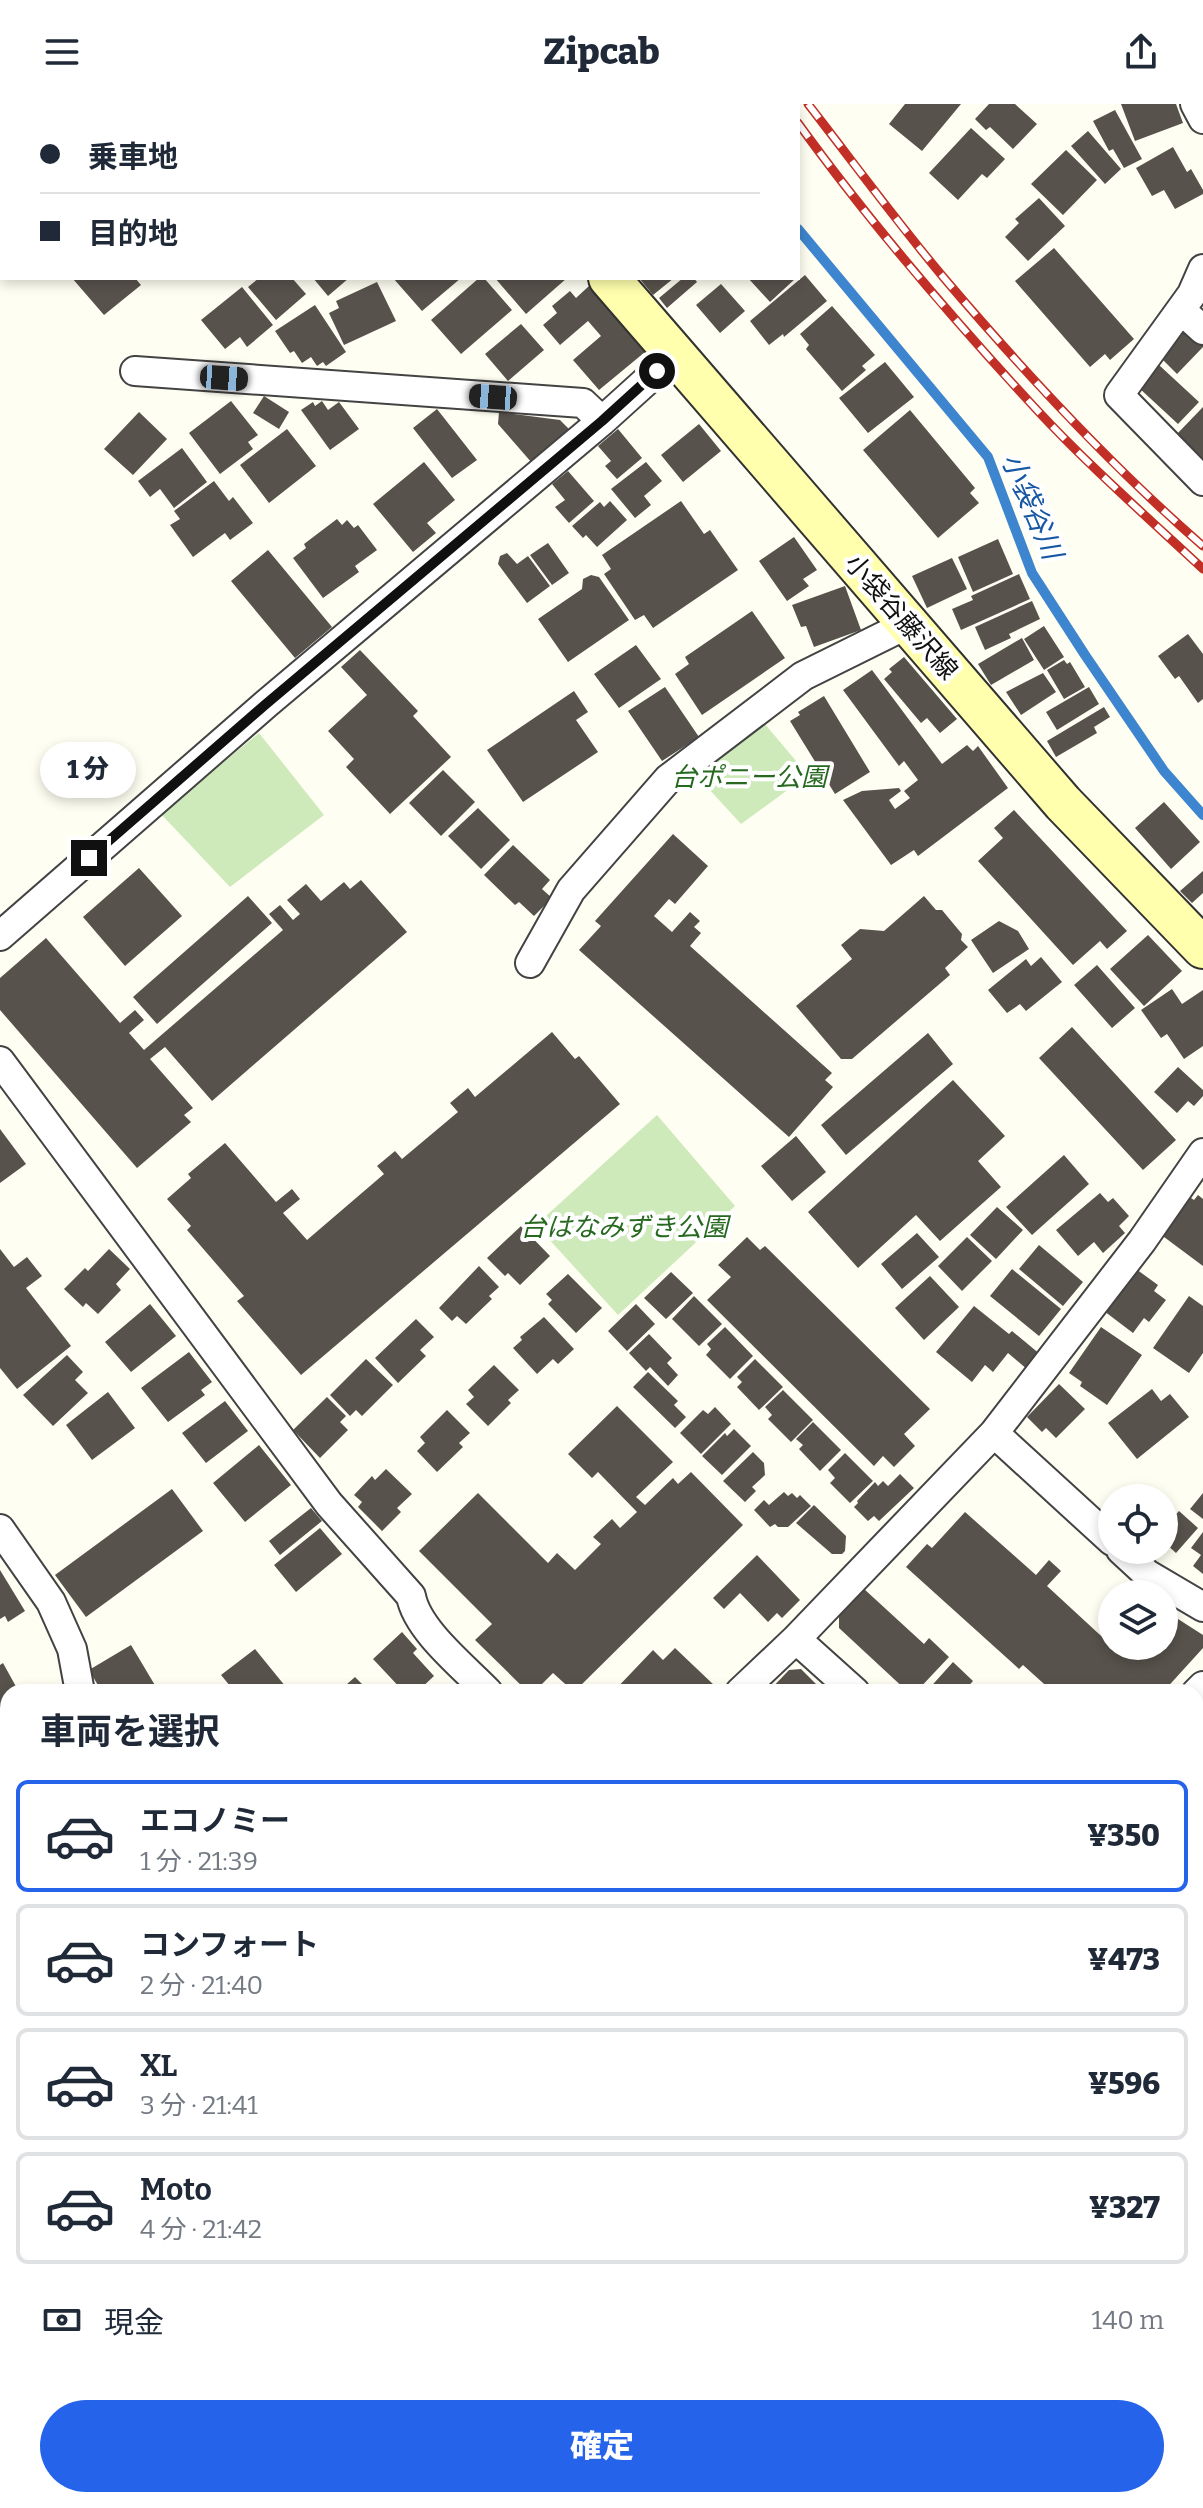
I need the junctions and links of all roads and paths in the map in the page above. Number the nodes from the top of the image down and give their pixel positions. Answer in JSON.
{"nodes":[{"id":1,"x":1195,"y":104,"type":"edge"},
{"id":2,"x":1203,"y":119,"type":"edge"},
{"id":3,"x":1203,"y":269,"type":"edge"},
{"id":4,"x":611,"y":280,"type":"edge"},
{"id":5,"x":1181,"y":310,"type":"junction"},
{"id":6,"x":1203,"y":330,"type":"edge"},
{"id":7,"x":675,"y":355,"type":"junction"},
{"id":8,"x":135,"y":371,"type":"dead end"},
{"id":9,"x":602,"y":421,"type":"junction"},
{"id":10,"x":1203,"y":481,"type":"edge"},
{"id":11,"x":908,"y":624,"type":"junction"},
{"id":12,"x":0,"y":936,"type":"edge"},
{"id":13,"x":1203,"y":948,"type":"edge"},
{"id":14,"x":530,"y":963,"type":"dead end"},
{"id":15,"x":0,"y":1061,"type":"edge"},
{"id":16,"x":1203,"y":1153,"type":"edge"},
{"id":17,"x":994,"y":1433,"type":"junction"},
{"id":18,"x":1098,"y":1528,"type":"edge"},
{"id":19,"x":0,"y":1529,"type":"edge"},
{"id":20,"x":1136,"y":1564,"type":"edge"},
{"id":21,"x":1203,"y":1607,"type":"edge"},
{"id":22,"x":796,"y":1639,"type":"junction"},
{"id":23,"x":79,"y":1684,"type":"edge"},
{"id":24,"x":480,"y":1684,"type":"edge"},
{"id":25,"x":748,"y":1684,"type":"edge"},
{"id":26,"x":846,"y":1684,"type":"edge"}],
"edges":[{"from":1,"to":2,"type":"street"},
{"from":3,"to":5,"type":"street"},
{"from":4,"to":7,"type":"main road","name":"小袋谷藤沢線"},
{"from":5,"to":6,"type":"street"},
{"from":5,"to":10,"type":"street"},
{"from":7,"to":9,"type":"street"},
{"from":7,"to":11,"type":"main road","name":"小袋谷藤沢線"},
{"from":8,"to":9,"type":"street"},
{"from":9,"to":12,"type":"street"},
{"from":11,"to":13,"type":"main road","name":"小袋谷藤沢線"},
{"from":11,"to":14,"type":"street"},
{"from":15,"to":24,"type":"street"},
{"from":16,"to":17,"type":"street"},
{"from":17,"to":18,"type":"street"},
{"from":17,"to":22,"type":"street"},
{"from":19,"to":23,"type":"street"},
{"from":20,"to":21,"type":"street"},
{"from":22,"to":25,"type":"street"},
{"from":22,"to":26,"type":"street"}]}
